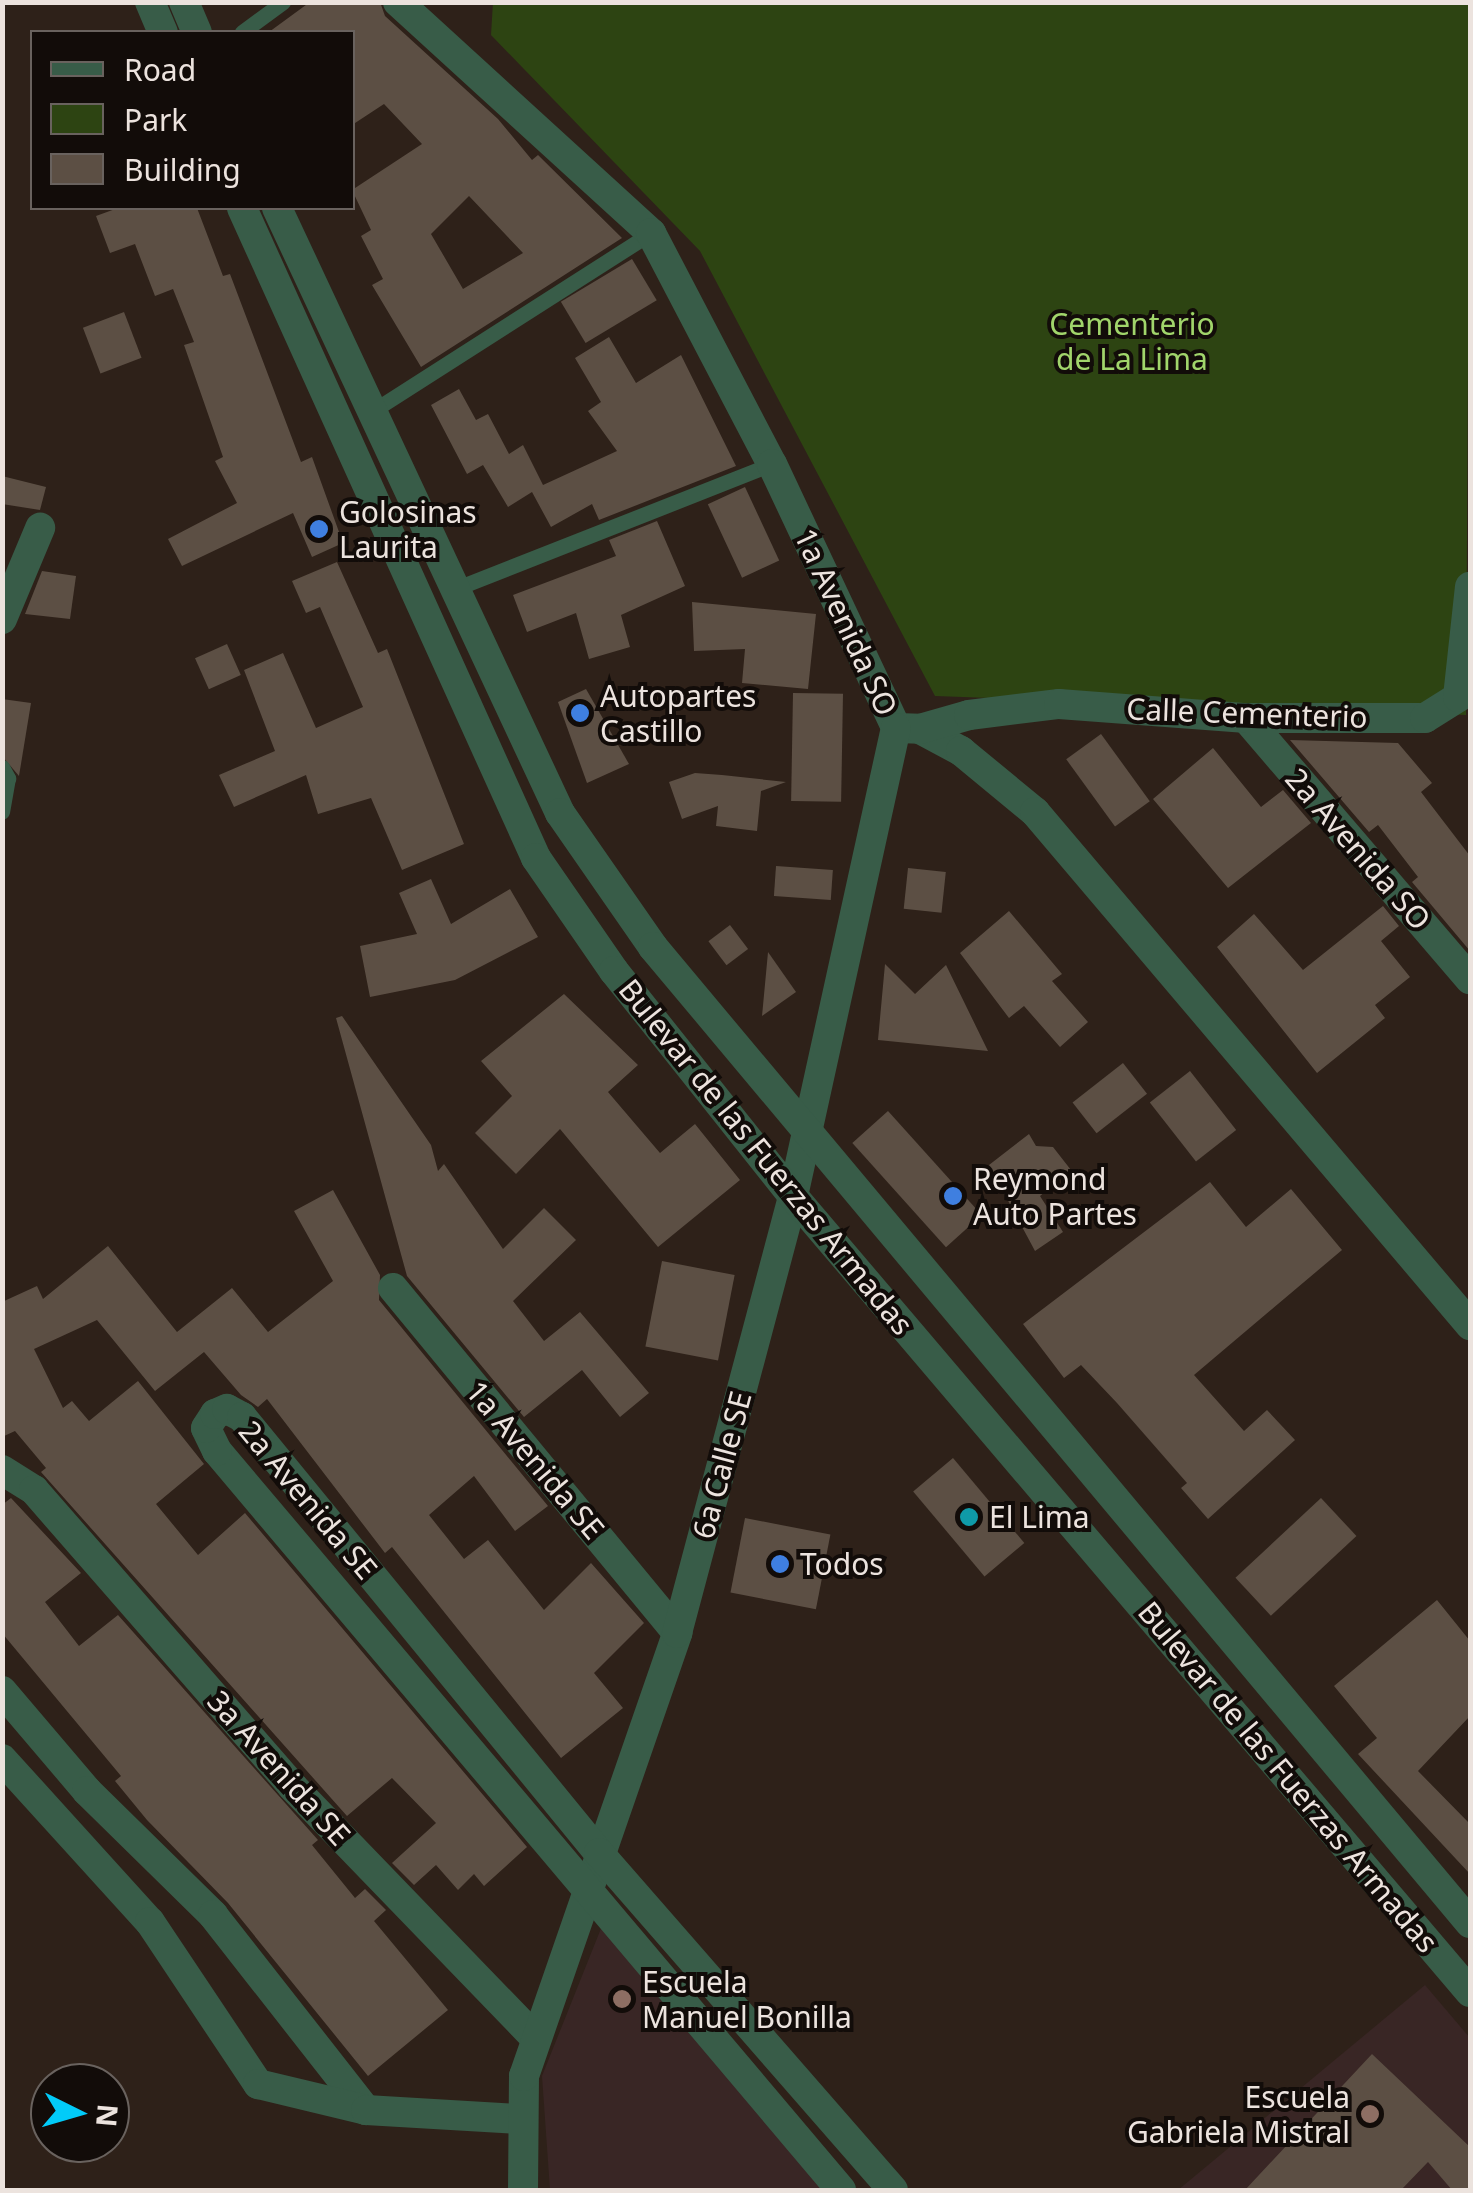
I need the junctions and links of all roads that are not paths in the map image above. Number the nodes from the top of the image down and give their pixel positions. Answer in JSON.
{"nodes":[{"id":1,"x":150,"y":2,"type":"edge"},
{"id":2,"x":184,"y":2,"type":"edge"},
{"id":3,"x":283,"y":2,"type":"edge"},
{"id":4,"x":398,"y":2,"type":"edge"},
{"id":5,"x":162,"y":30,"type":"edge"},
{"id":6,"x":197,"y":30,"type":"edge"},
{"id":7,"x":245,"y":30,"type":"edge"},
{"id":8,"x":243,"y":210,"type":"edge"},
{"id":9,"x":278,"y":210,"type":"edge"},
{"id":10,"x":651,"y":232,"type":"junction"},
{"id":11,"x":370,"y":412,"type":"junction"},
{"id":12,"x":772,"y":464,"type":"junction"},
{"id":13,"x":40,"y":528,"type":"dead end"},
{"id":14,"x":1470,"y":587,"type":"edge"},
{"id":15,"x":452,"y":590,"type":"junction"},
{"id":16,"x":2,"y":620,"type":"edge"},
{"id":17,"x":1246,"y":718,"type":"junction"},
{"id":18,"x":908,"y":728,"type":"junction"},
{"id":19,"x":2,"y":767,"type":"edge"},
{"id":20,"x":2,"y":811,"type":"edge"},
{"id":21,"x":1470,"y":980,"type":"edge"},
{"id":22,"x":808,"y":1130,"type":"junction"},
{"id":23,"x":794,"y":1196,"type":"junction"},
{"id":24,"x":393,"y":1288,"type":"dead end"},
{"id":25,"x":1470,"y":1325,"type":"edge"},
{"id":26,"x":2,"y":1470,"type":"edge"},
{"id":27,"x":678,"y":1632,"type":"junction"},
{"id":28,"x":2,"y":1691,"type":"edge"},
{"id":29,"x":2,"y":1760,"type":"edge"},
{"id":30,"x":599,"y":1853,"type":"junction"},
{"id":31,"x":586,"y":1892,"type":"junction"},
{"id":32,"x":1470,"y":1923,"type":"edge"},
{"id":33,"x":1470,"y":1992,"type":"edge"},
{"id":34,"x":535,"y":2038,"type":"junction"},
{"id":35,"x":366,"y":2110,"type":"junction"},
{"id":36,"x":520,"y":2119,"type":"junction"},
{"id":37,"x":523,"y":2190,"type":"edge"},
{"id":38,"x":841,"y":2190,"type":"edge"},
{"id":39,"x":893,"y":2190,"type":"edge"}],
"edges":[{"from":1,"to":5,"type":"street"},
{"from":2,"to":6,"type":"street"},
{"from":3,"to":7,"type":"lane"},
{"from":4,"to":10,"type":"street","name":"1a Avenida SO"},
{"from":8,"to":23,"type":"street","name":"Bulevar de las Fuerzas Armadas"},
{"from":9,"to":11,"type":"street","name":"Bulevar de las Fuerzas Armadas"},
{"from":10,"to":11,"type":"lane"},
{"from":10,"to":12,"type":"street","name":"1a Avenida SO"},
{"from":11,"to":15,"type":"street","name":"Bulevar de las Fuerzas Armadas"},
{"from":12,"to":15,"type":"lane"},
{"from":12,"to":18,"type":"street","name":"1a Avenida SO"},
{"from":13,"to":16,"type":"street"},
{"from":14,"to":17,"type":"street","name":"Calle Cementerio"},
{"from":15,"to":22,"type":"street","name":"Bulevar de las Fuerzas Armadas"},
{"from":17,"to":18,"type":"street","name":"Calle Cementerio"},
{"from":17,"to":21,"type":"street","name":"2a Avenida SO"},
{"from":18,"to":22,"type":"street","name":"6a Calle SE"},
{"from":18,"to":25,"type":"street","name":"1a Avenida SO"},
{"from":19,"to":20,"type":"lane"},
{"from":22,"to":23,"type":"street","name":"6a Calle SE"},
{"from":22,"to":32,"type":"street","name":"Bulevar de las Fuerzas Armadas"},
{"from":23,"to":27,"type":"street","name":"6a Calle SE"},
{"from":23,"to":33,"type":"street","name":"Bulevar de las Fuerzas Armadas"},
{"from":24,"to":27,"type":"street","name":"1a Avenida SE"},
{"from":26,"to":34,"type":"street","name":"3a Avenida SE"},
{"from":27,"to":30,"type":"street","name":"6a Calle SE"},
{"from":28,"to":35,"type":"street"},
{"from":29,"to":35,"type":"street"},
{"from":30,"to":31,"type":"street","name":"6a Calle SE"},
{"from":30,"to":31,"type":"street","name":"2a Avenida SE"},
{"from":30,"to":39,"type":"street","name":"2a Avenida SE"},
{"from":31,"to":34,"type":"street","name":"6a Calle SE"},
{"from":31,"to":38,"type":"street","name":"2a Avenida SE"},
{"from":34,"to":36,"type":"street","name":"6a Calle SE"},
{"from":35,"to":36,"type":"street"},
{"from":36,"to":37,"type":"street","name":"6a Calle SE"}]}
